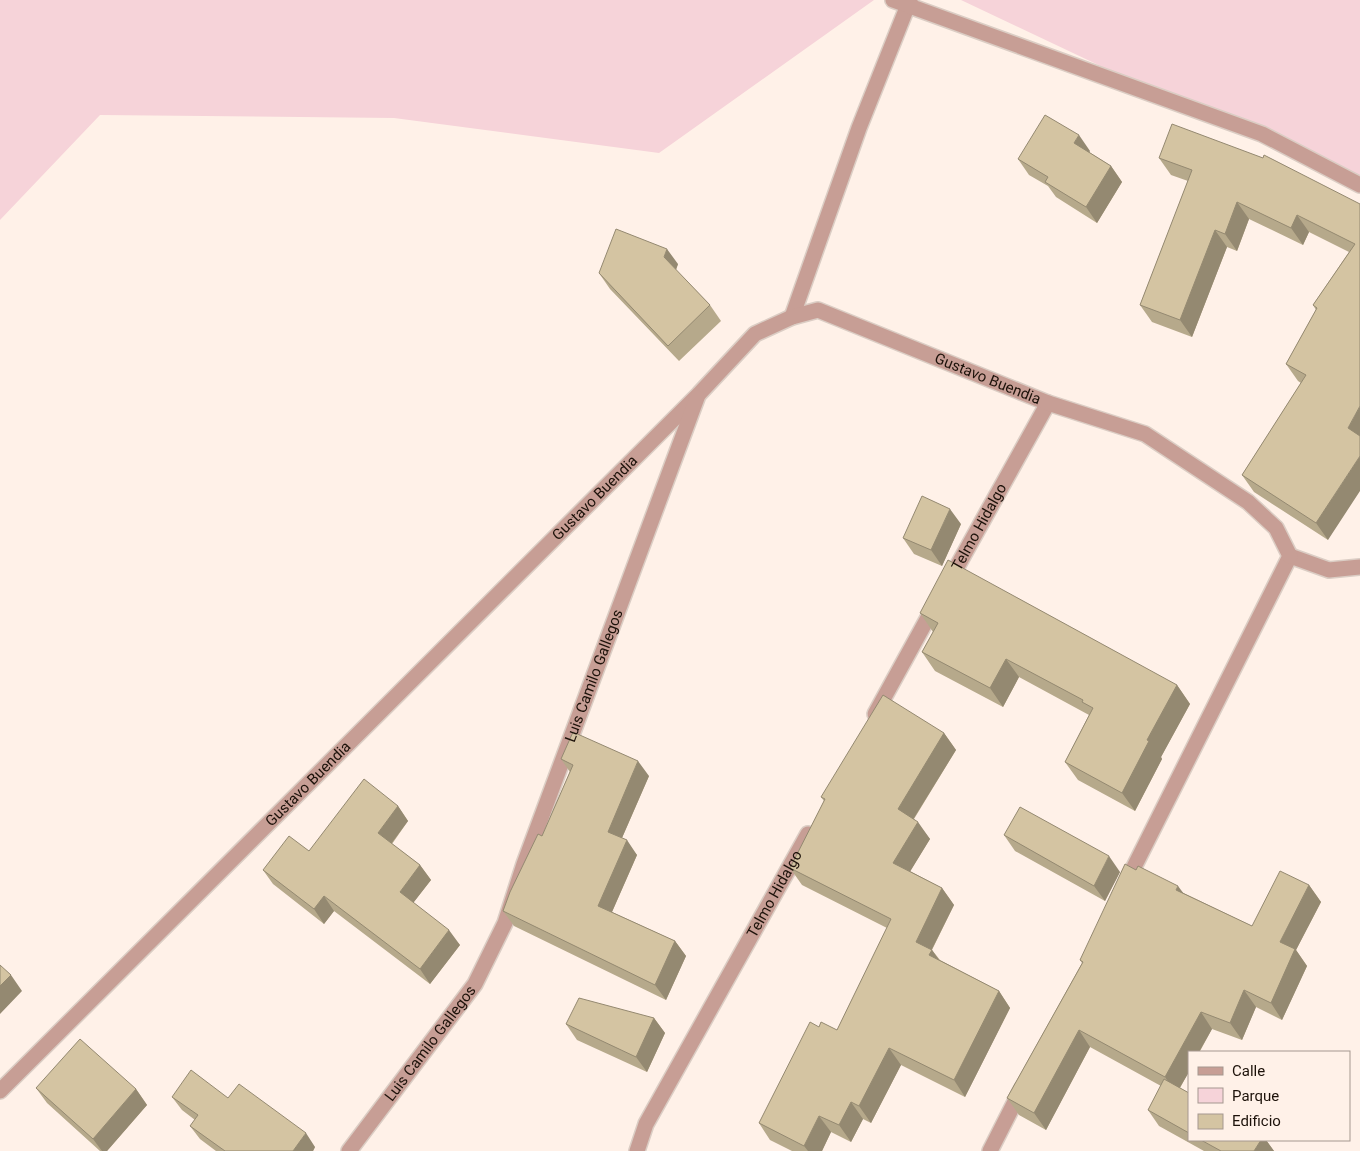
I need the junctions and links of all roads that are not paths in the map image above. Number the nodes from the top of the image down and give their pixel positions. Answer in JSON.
{"nodes":[{"id":1,"x":903,"y":2,"type":"edge"},
{"id":2,"x":1360,"y":185,"type":"edge"},
{"id":3,"x":792,"y":317,"type":"junction"},
{"id":4,"x":699,"y":394,"type":"junction"},
{"id":5,"x":1048,"y":403,"type":"junction"},
{"id":6,"x":1290,"y":556,"type":"junction"},
{"id":7,"x":1360,"y":567,"type":"edge"},
{"id":8,"x":869,"y":724,"type":"edge"},
{"id":9,"x":816,"y":820,"type":"edge"},
{"id":10,"x":1117,"y":900,"type":"edge"},
{"id":11,"x":1028,"y":1075,"type":"edge"},
{"id":12,"x":0,"y":1091,"type":"edge"},
{"id":13,"x":349,"y":1151,"type":"edge"},
{"id":14,"x":637,"y":1151,"type":"edge"},
{"id":15,"x":990,"y":1151,"type":"edge"}],
"edges":[{"from":1,"to":2,"type":"street"},
{"from":1,"to":3,"type":"street"},
{"from":3,"to":4,"type":"street","name":"Gustavo Buendia"},
{"from":3,"to":5,"type":"street","name":"Gustavo Buendia"},
{"from":4,"to":12,"type":"street","name":"Gustavo Buendia"},
{"from":4,"to":13,"type":"street","name":"Luis Camilo Gallegos"},
{"from":5,"to":6,"type":"street","name":"Gustavo Buendia"},
{"from":5,"to":8,"type":"street","name":"Telmo Hidalgo"},
{"from":6,"to":7,"type":"street"},
{"from":6,"to":10,"type":"street"},
{"from":9,"to":14,"type":"street","name":"Telmo Hidalgo"},
{"from":11,"to":15,"type":"street"}]}
